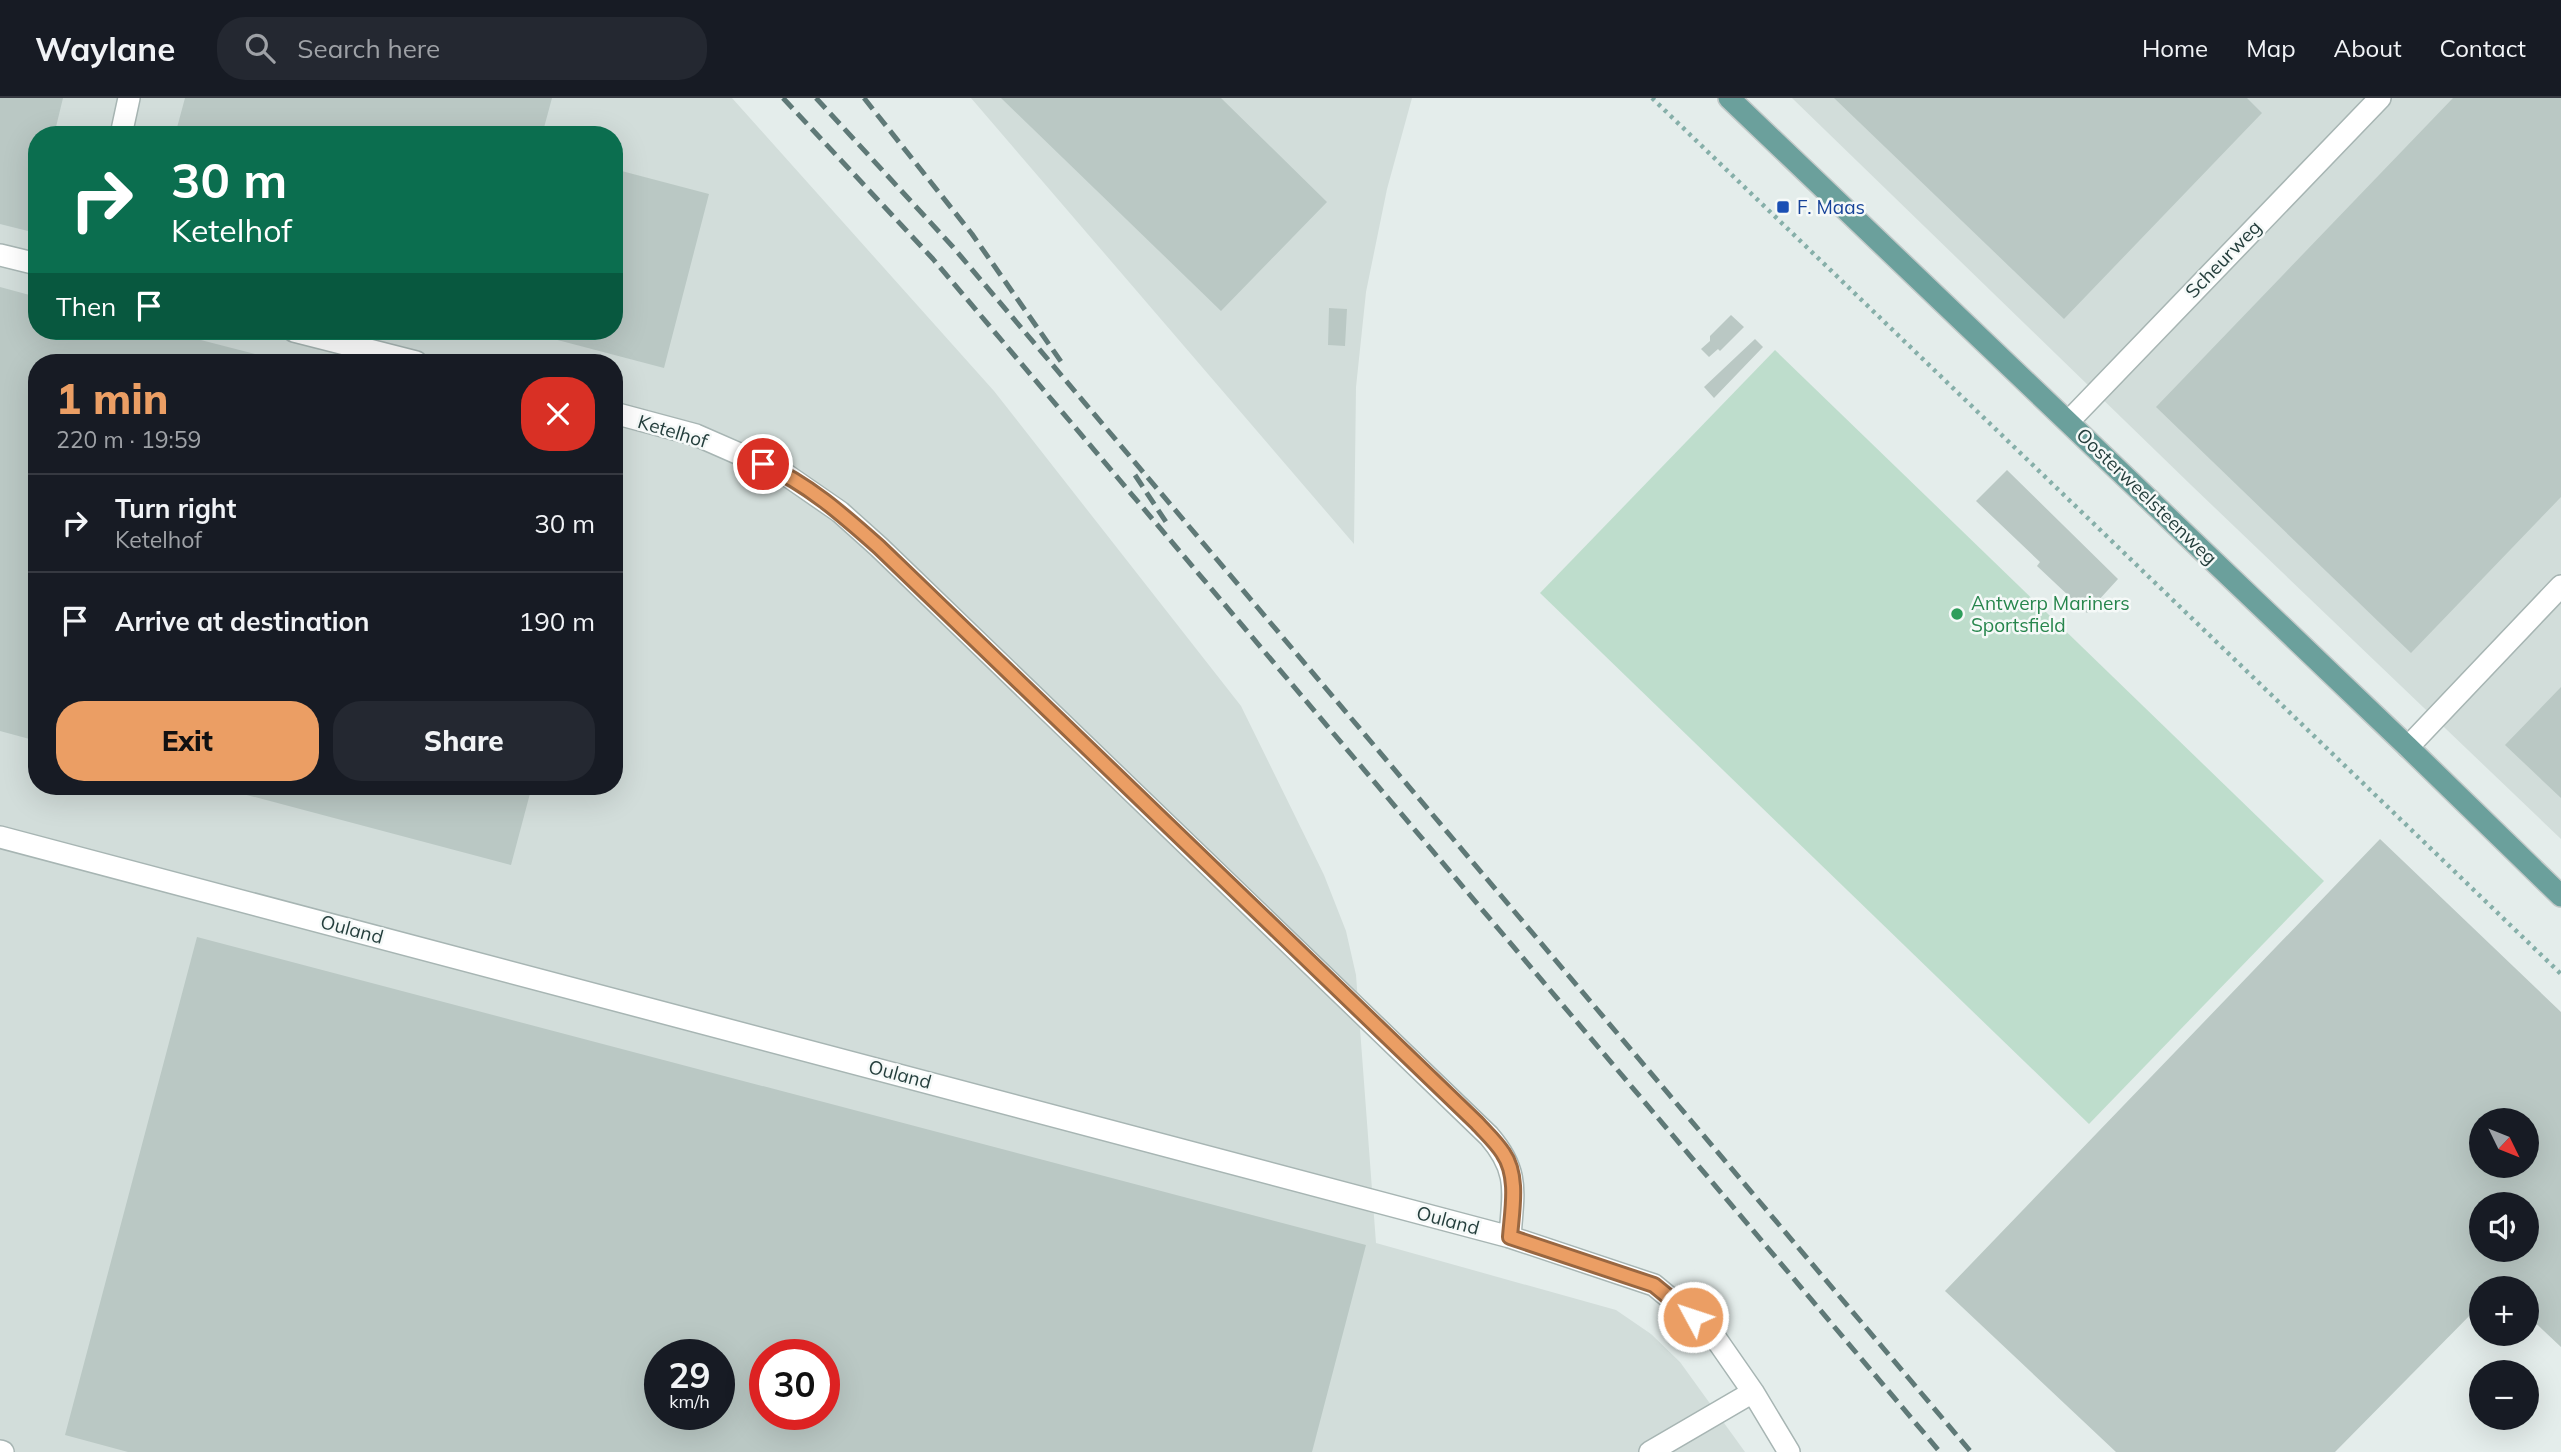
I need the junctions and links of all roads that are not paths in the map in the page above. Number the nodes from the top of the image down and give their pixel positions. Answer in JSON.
{"nodes":[{"id":1,"x":129,"y":98,"type":"edge"},
{"id":2,"x":1729,"y":98,"type":"edge"},
{"id":3,"x":2380,"y":98,"type":"edge"},
{"id":4,"x":123,"y":126,"type":"edge"},
{"id":5,"x":0,"y":255,"type":"edge"},
{"id":6,"x":28,"y":262,"type":"edge"},
{"id":7,"x":330,"y":340,"type":"edge"},
{"id":8,"x":385,"y":354,"type":"edge"},
{"id":9,"x":623,"y":415,"type":"edge"},
{"id":10,"x":2068,"y":421,"type":"junction"},
{"id":11,"x":2561,"y":586,"type":"edge"},
{"id":12,"x":2409,"y":747,"type":"junction"},
{"id":13,"x":0,"y":837,"type":"edge"},
{"id":14,"x":2561,"y":896,"type":"edge"},
{"id":15,"x":1510,"y":1237,"type":"junction"},
{"id":16,"x":1753,"y":1392,"type":"junction"},
{"id":17,"x":1650,"y":1452,"type":"edge"},
{"id":18,"x":1789,"y":1452,"type":"edge"}],
"edges":[{"from":1,"to":4,"type":"street"},
{"from":2,"to":10,"type":"main road","name":"Oosterweelsteenweg"},
{"from":3,"to":10,"type":"street","name":"Scheurweg"},
{"from":5,"to":6,"type":"street"},
{"from":7,"to":8,"type":"street"},
{"from":9,"to":15,"type":"street","name":"Ketelhof"},
{"from":10,"to":12,"type":"main road","name":"Oosterweelsteenweg"},
{"from":11,"to":12,"type":"street"},
{"from":12,"to":14,"type":"main road","name":"Oosterweelsteenweg"},
{"from":13,"to":15,"type":"street","name":"Ouland"},
{"from":15,"to":16,"type":"street","name":"Ouland"},
{"from":16,"to":17,"type":"street"},
{"from":16,"to":18,"type":"street","name":"Ouland"}]}
